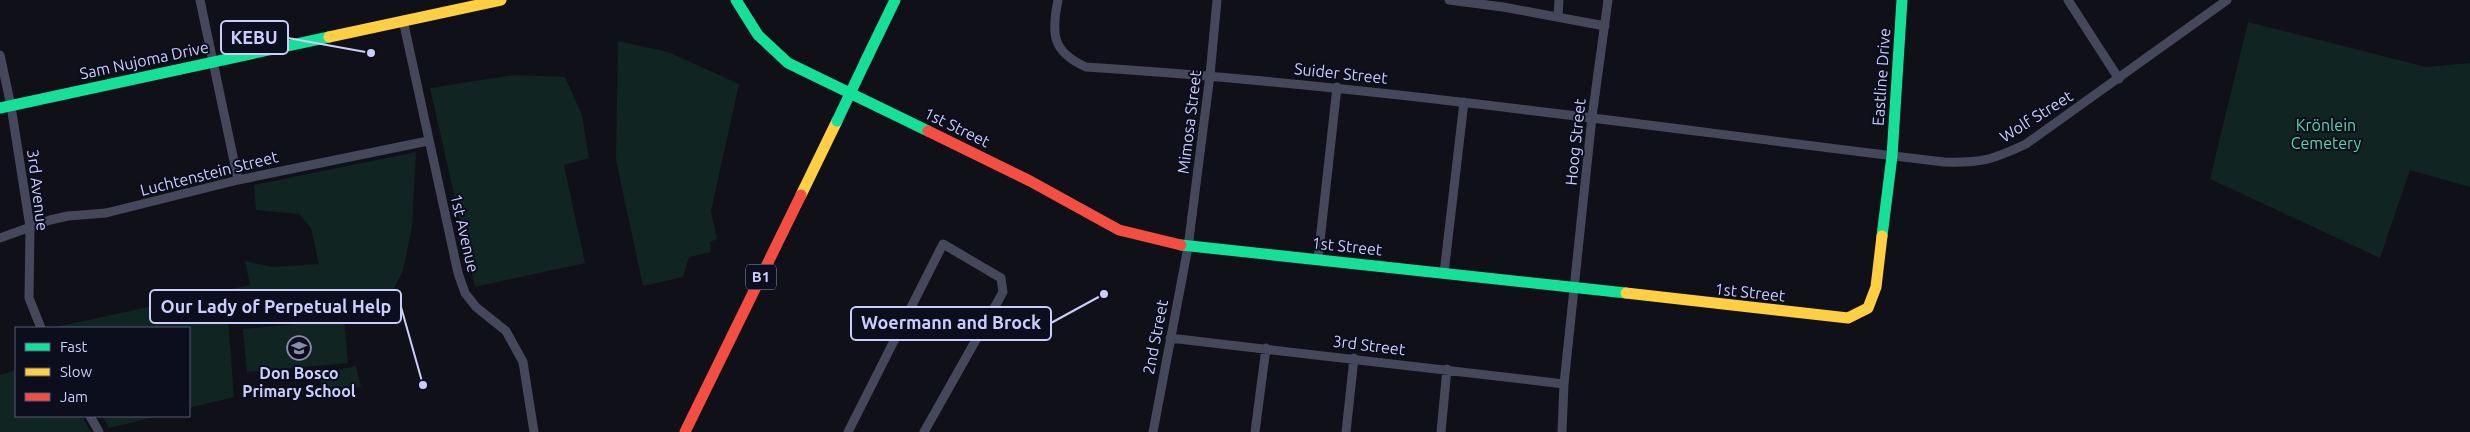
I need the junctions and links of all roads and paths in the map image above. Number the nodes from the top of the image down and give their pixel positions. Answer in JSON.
{"nodes":[{"id":1,"x":200,"y":0,"type":"edge"},
{"id":2,"x":501,"y":0,"type":"edge"},
{"id":3,"x":736,"y":0,"type":"edge"},
{"id":4,"x":895,"y":0,"type":"edge"},
{"id":5,"x":1058,"y":0,"type":"edge"},
{"id":6,"x":1217,"y":0,"type":"edge"},
{"id":7,"x":1449,"y":0,"type":"edge"},
{"id":8,"x":1560,"y":0,"type":"edge"},
{"id":9,"x":1608,"y":0,"type":"edge"},
{"id":10,"x":1902,"y":0,"type":"edge"},
{"id":11,"x":2068,"y":0,"type":"edge"},
{"id":12,"x":2227,"y":0,"type":"edge"},
{"id":13,"x":1501,"y":3,"type":"edge"},
{"id":14,"x":1558,"y":16,"type":"junction"},
{"id":15,"x":403,"y":20,"type":"junction"},
{"id":16,"x":1605,"y":26,"type":"junction"},
{"id":17,"x":0,"y":55,"type":"edge"},
{"id":18,"x":212,"y":62,"type":"junction"},
{"id":19,"x":1210,"y":75,"type":"junction"},
{"id":20,"x":2119,"y":79,"type":"junction"},
{"id":21,"x":1338,"y":87,"type":"junction"},
{"id":22,"x":1464,"y":102,"type":"junction"},
{"id":23,"x":6,"y":107,"type":"edge"},
{"id":24,"x":1592,"y":117,"type":"junction"},
{"id":25,"x":428,"y":141,"type":"junction"},
{"id":26,"x":1892,"y":156,"type":"junction"},
{"id":27,"x":238,"y":180,"type":"junction"},
{"id":28,"x":30,"y":227,"type":"junction"},
{"id":29,"x":0,"y":238,"type":"edge"},
{"id":30,"x":1188,"y":247,"type":"junction"},
{"id":31,"x":1318,"y":259,"type":"junction"},
{"id":32,"x":1444,"y":273,"type":"junction"},
{"id":33,"x":1574,"y":288,"type":"junction"},
{"id":34,"x":40,"y":327,"type":"edge"},
{"id":35,"x":1170,"y":338,"type":"junction"},
{"id":36,"x":1266,"y":348,"type":"junction"},
{"id":37,"x":1354,"y":358,"type":"junction"},
{"id":38,"x":1448,"y":369,"type":"junction"},
{"id":39,"x":1564,"y":384,"type":"junction"},
{"id":40,"x":91,"y":417,"type":"edge"},
{"id":41,"x":99,"y":432,"type":"edge"},
{"id":42,"x":534,"y":432,"type":"edge"},
{"id":43,"x":685,"y":432,"type":"edge"},
{"id":44,"x":848,"y":432,"type":"edge"},
{"id":45,"x":924,"y":432,"type":"edge"},
{"id":46,"x":1153,"y":432,"type":"edge"},
{"id":47,"x":1255,"y":432,"type":"edge"},
{"id":48,"x":1346,"y":432,"type":"edge"},
{"id":49,"x":1441,"y":432,"type":"edge"},
{"id":50,"x":1562,"y":432,"type":"edge"}],
"edges":[{"from":1,"to":18,"type":"street"},
{"from":2,"to":15,"type":"main road","name":"Sam Nujoma Drive"},
{"from":3,"to":30,"type":"main road","name":"1st Street"},
{"from":4,"to":43,"type":"main road","number":"B1","bridge":true},
{"from":5,"to":19,"type":"street","name":"Suider Street"},
{"from":6,"to":19,"type":"street","name":"Mimosa Street"},
{"from":7,"to":13,"type":"street"},
{"from":8,"to":14,"type":"street"},
{"from":9,"to":16,"type":"street","name":"Hoog Street"},
{"from":10,"to":26,"type":"main road","name":"Eastline Drive"},
{"from":11,"to":20,"type":"street"},
{"from":12,"to":20,"type":"street","name":"Wolf Street"},
{"from":13,"to":14,"type":"street"},
{"from":14,"to":16,"type":"street"},
{"from":15,"to":18,"type":"main road","name":"Sam Nujoma Drive"},
{"from":15,"to":25,"type":"street","name":"1st Avenue"},
{"from":16,"to":24,"type":"street","name":"Hoog Street"},
{"from":17,"to":23,"type":"street","name":"3rd Avenue"},
{"from":18,"to":23,"type":"main road","name":"Sam Nujoma Drive"},
{"from":18,"to":27,"type":"street"},
{"from":19,"to":21,"type":"street","name":"Suider Street"},
{"from":19,"to":30,"type":"street","name":"Mimosa Street"},
{"from":20,"to":26,"type":"street","name":"Wolf Street"},
{"from":21,"to":22,"type":"street","name":"Suider Street"},
{"from":21,"to":31,"type":"street"},
{"from":22,"to":24,"type":"street","name":"Suider Street"},
{"from":22,"to":32,"type":"street"},
{"from":23,"to":28,"type":"street","name":"3rd Avenue"},
{"from":24,"to":26,"type":"street","name":"Wolf Street"},
{"from":24,"to":33,"type":"street","name":"Hoog Street"},
{"from":25,"to":27,"type":"street","name":"Luchtenstein Street"},
{"from":25,"to":42,"type":"street","name":"1st Avenue"},
{"from":26,"to":33,"type":"main road","name":"1st Street"},
{"from":27,"to":28,"type":"street","name":"Luchtenstein Street"},
{"from":28,"to":29,"type":"street","name":"Luchtenstein Street"},
{"from":28,"to":34,"type":"street","name":"3rd Avenue"},
{"from":30,"to":31,"type":"main road","name":"1st Street"},
{"from":30,"to":35,"type":"street","name":"2nd Street"},
{"from":31,"to":32,"type":"main road","name":"1st Street"},
{"from":32,"to":33,"type":"main road","name":"1st Street"},
{"from":33,"to":39,"type":"street","name":"Hoog Street"},
{"from":35,"to":36,"type":"street","name":"3rd Street"},
{"from":35,"to":46,"type":"street","name":"2nd Street"},
{"from":36,"to":37,"type":"street","name":"3rd Street"},
{"from":36,"to":47,"type":"street"},
{"from":37,"to":38,"type":"street","name":"3rd Street"},
{"from":37,"to":48,"type":"street"},
{"from":38,"to":39,"type":"street","name":"3rd Street"},
{"from":38,"to":49,"type":"street"},
{"from":39,"to":50,"type":"street","name":"Hoog Street"},
{"from":40,"to":41,"type":"street"},
{"from":44,"to":45,"type":"street"}]}
